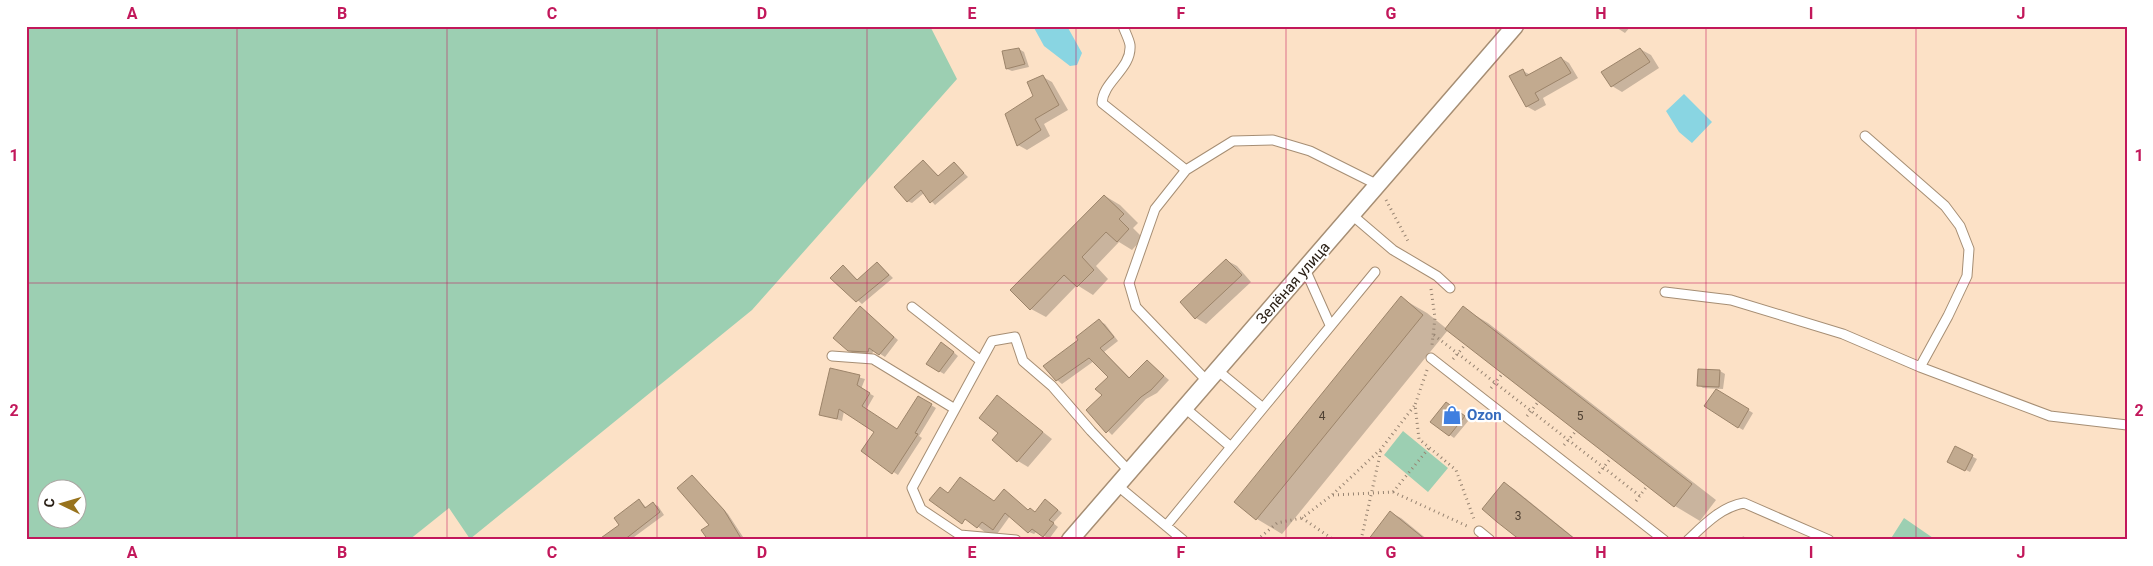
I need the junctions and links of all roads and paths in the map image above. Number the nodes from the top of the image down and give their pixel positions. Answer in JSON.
{"nodes":[{"id":1,"x":1123,"y":26,"type":"edge"},
{"id":2,"x":1515,"y":26,"type":"edge"},
{"id":3,"x":1865,"y":136,"type":"dead end"},
{"id":4,"x":1186,"y":170,"type":"junction"},
{"id":5,"x":1378,"y":184,"type":"junction"},
{"id":6,"x":1352,"y":215,"type":"junction"},
{"id":7,"x":1305,"y":269,"type":"junction"},
{"id":8,"x":1375,"y":272,"type":"dead end"},
{"id":9,"x":1450,"y":288,"type":"dead end"},
{"id":10,"x":1665,"y":292,"type":"dead end"},
{"id":11,"x":912,"y":307,"type":"dead end"},
{"id":12,"x":1330,"y":325,"type":"junction"},
{"id":13,"x":1433,"y":335,"type":"dead end"},
{"id":14,"x":832,"y":356,"type":"dead end"},
{"id":15,"x":1431,"y":358,"type":"dead end"},
{"id":16,"x":981,"y":361,"type":"junction"},
{"id":17,"x":1920,"y":367,"type":"junction"},
{"id":18,"x":1212,"y":376,"type":"junction"},
{"id":19,"x":1416,"y":405,"type":"dead end"},
{"id":20,"x":1185,"y":408,"type":"junction"},
{"id":21,"x":1263,"y":408,"type":"junction"},
{"id":22,"x":955,"y":410,"type":"junction"},
{"id":23,"x":2127,"y":425,"type":"edge"},
{"id":24,"x":1231,"y":446,"type":"junction"},
{"id":25,"x":1429,"y":448,"type":"dead end"},
{"id":26,"x":1381,"y":449,"type":"junction"},
{"id":27,"x":1610,"y":458,"type":"dead end"},
{"id":28,"x":1604,"y":467,"type":"junction"},
{"id":29,"x":1130,"y":472,"type":"junction"},
{"id":30,"x":1591,"y":483,"type":"junction"},
{"id":31,"x":1118,"y":486,"type":"junction"},
{"id":32,"x":1647,"y":486,"type":"dead end"},
{"id":33,"x":1393,"y":492,"type":"junction"},
{"id":34,"x":1371,"y":493,"type":"junction"},
{"id":35,"x":1332,"y":495,"type":"junction"},
{"id":36,"x":1640,"y":496,"type":"junction"},
{"id":37,"x":1628,"y":512,"type":"junction"},
{"id":38,"x":1302,"y":518,"type":"junction"},
{"id":39,"x":1166,"y":526,"type":"junction"},
{"id":40,"x":1479,"y":531,"type":"joint"},
{"id":41,"x":1016,"y":540,"type":"edge"},
{"id":42,"x":1070,"y":540,"type":"edge"},
{"id":43,"x":1183,"y":540,"type":"edge"},
{"id":44,"x":1257,"y":540,"type":"edge"},
{"id":45,"x":1334,"y":540,"type":"edge"},
{"id":46,"x":1361,"y":540,"type":"edge"},
{"id":47,"x":1490,"y":540,"type":"edge"},
{"id":48,"x":1664,"y":540,"type":"edge"},
{"id":49,"x":1688,"y":540,"type":"edge"},
{"id":50,"x":1829,"y":540,"type":"edge"}],
"edges":[{"from":1,"to":4,"type":"lane"},
{"from":2,"to":5,"type":"street","name":"Зелёная улица"},
{"from":3,"to":17,"type":"lane"},
{"from":4,"to":5,"type":"lane"},
{"from":4,"to":18,"type":"lane"},
{"from":5,"to":6,"type":"street","name":"Зелёная улица"},
{"from":6,"to":7,"type":"street","name":"Зелёная улица"},
{"from":6,"to":9,"type":"lane"},
{"from":7,"to":12,"type":"lane"},
{"from":7,"to":18,"type":"street","name":"Зелёная улица"},
{"from":8,"to":12,"type":"lane"},
{"from":10,"to":17,"type":"lane"},
{"from":11,"to":16,"type":"lane"},
{"from":12,"to":21,"type":"lane"},
{"from":13,"to":28,"type":"path"},
{"from":14,"to":22,"type":"lane"},
{"from":15,"to":30,"type":"lane"},
{"from":16,"to":22,"type":"lane"},
{"from":16,"to":29,"type":"lane"},
{"from":17,"to":23,"type":"lane"},
{"from":18,"to":20,"type":"street","name":"Зелёная улица"},
{"from":18,"to":21,"type":"lane"},
{"from":19,"to":26,"type":"path"},
{"from":20,"to":24,"type":"lane"},
{"from":20,"to":29,"type":"street","name":"Зелёная улица"},
{"from":21,"to":24,"type":"lane"},
{"from":22,"to":41,"type":"lane"},
{"from":24,"to":39,"type":"lane"},
{"from":25,"to":33,"type":"path"},
{"from":26,"to":34,"type":"path"},
{"from":26,"to":35,"type":"path"},
{"from":27,"to":28,"type":"path"},
{"from":28,"to":30,"type":"path"},
{"from":28,"to":36,"type":"path"},
{"from":29,"to":31,"type":"street","name":"Зелёная улица"},
{"from":30,"to":37,"type":"lane"},
{"from":31,"to":39,"type":"lane"},
{"from":31,"to":42,"type":"street","name":"Зелёная улица"},
{"from":32,"to":36,"type":"path"},
{"from":33,"to":34,"type":"path"},
{"from":33,"to":40,"type":"path"},
{"from":34,"to":35,"type":"path"},
{"from":34,"to":46,"type":"path"},
{"from":35,"to":38,"type":"path"},
{"from":36,"to":37,"type":"path"},
{"from":37,"to":48,"type":"lane"},
{"from":38,"to":44,"type":"path"},
{"from":38,"to":45,"type":"path"},
{"from":39,"to":43,"type":"lane"},
{"from":40,"to":47,"type":"lane"},
{"from":49,"to":50,"type":"lane"}]}
